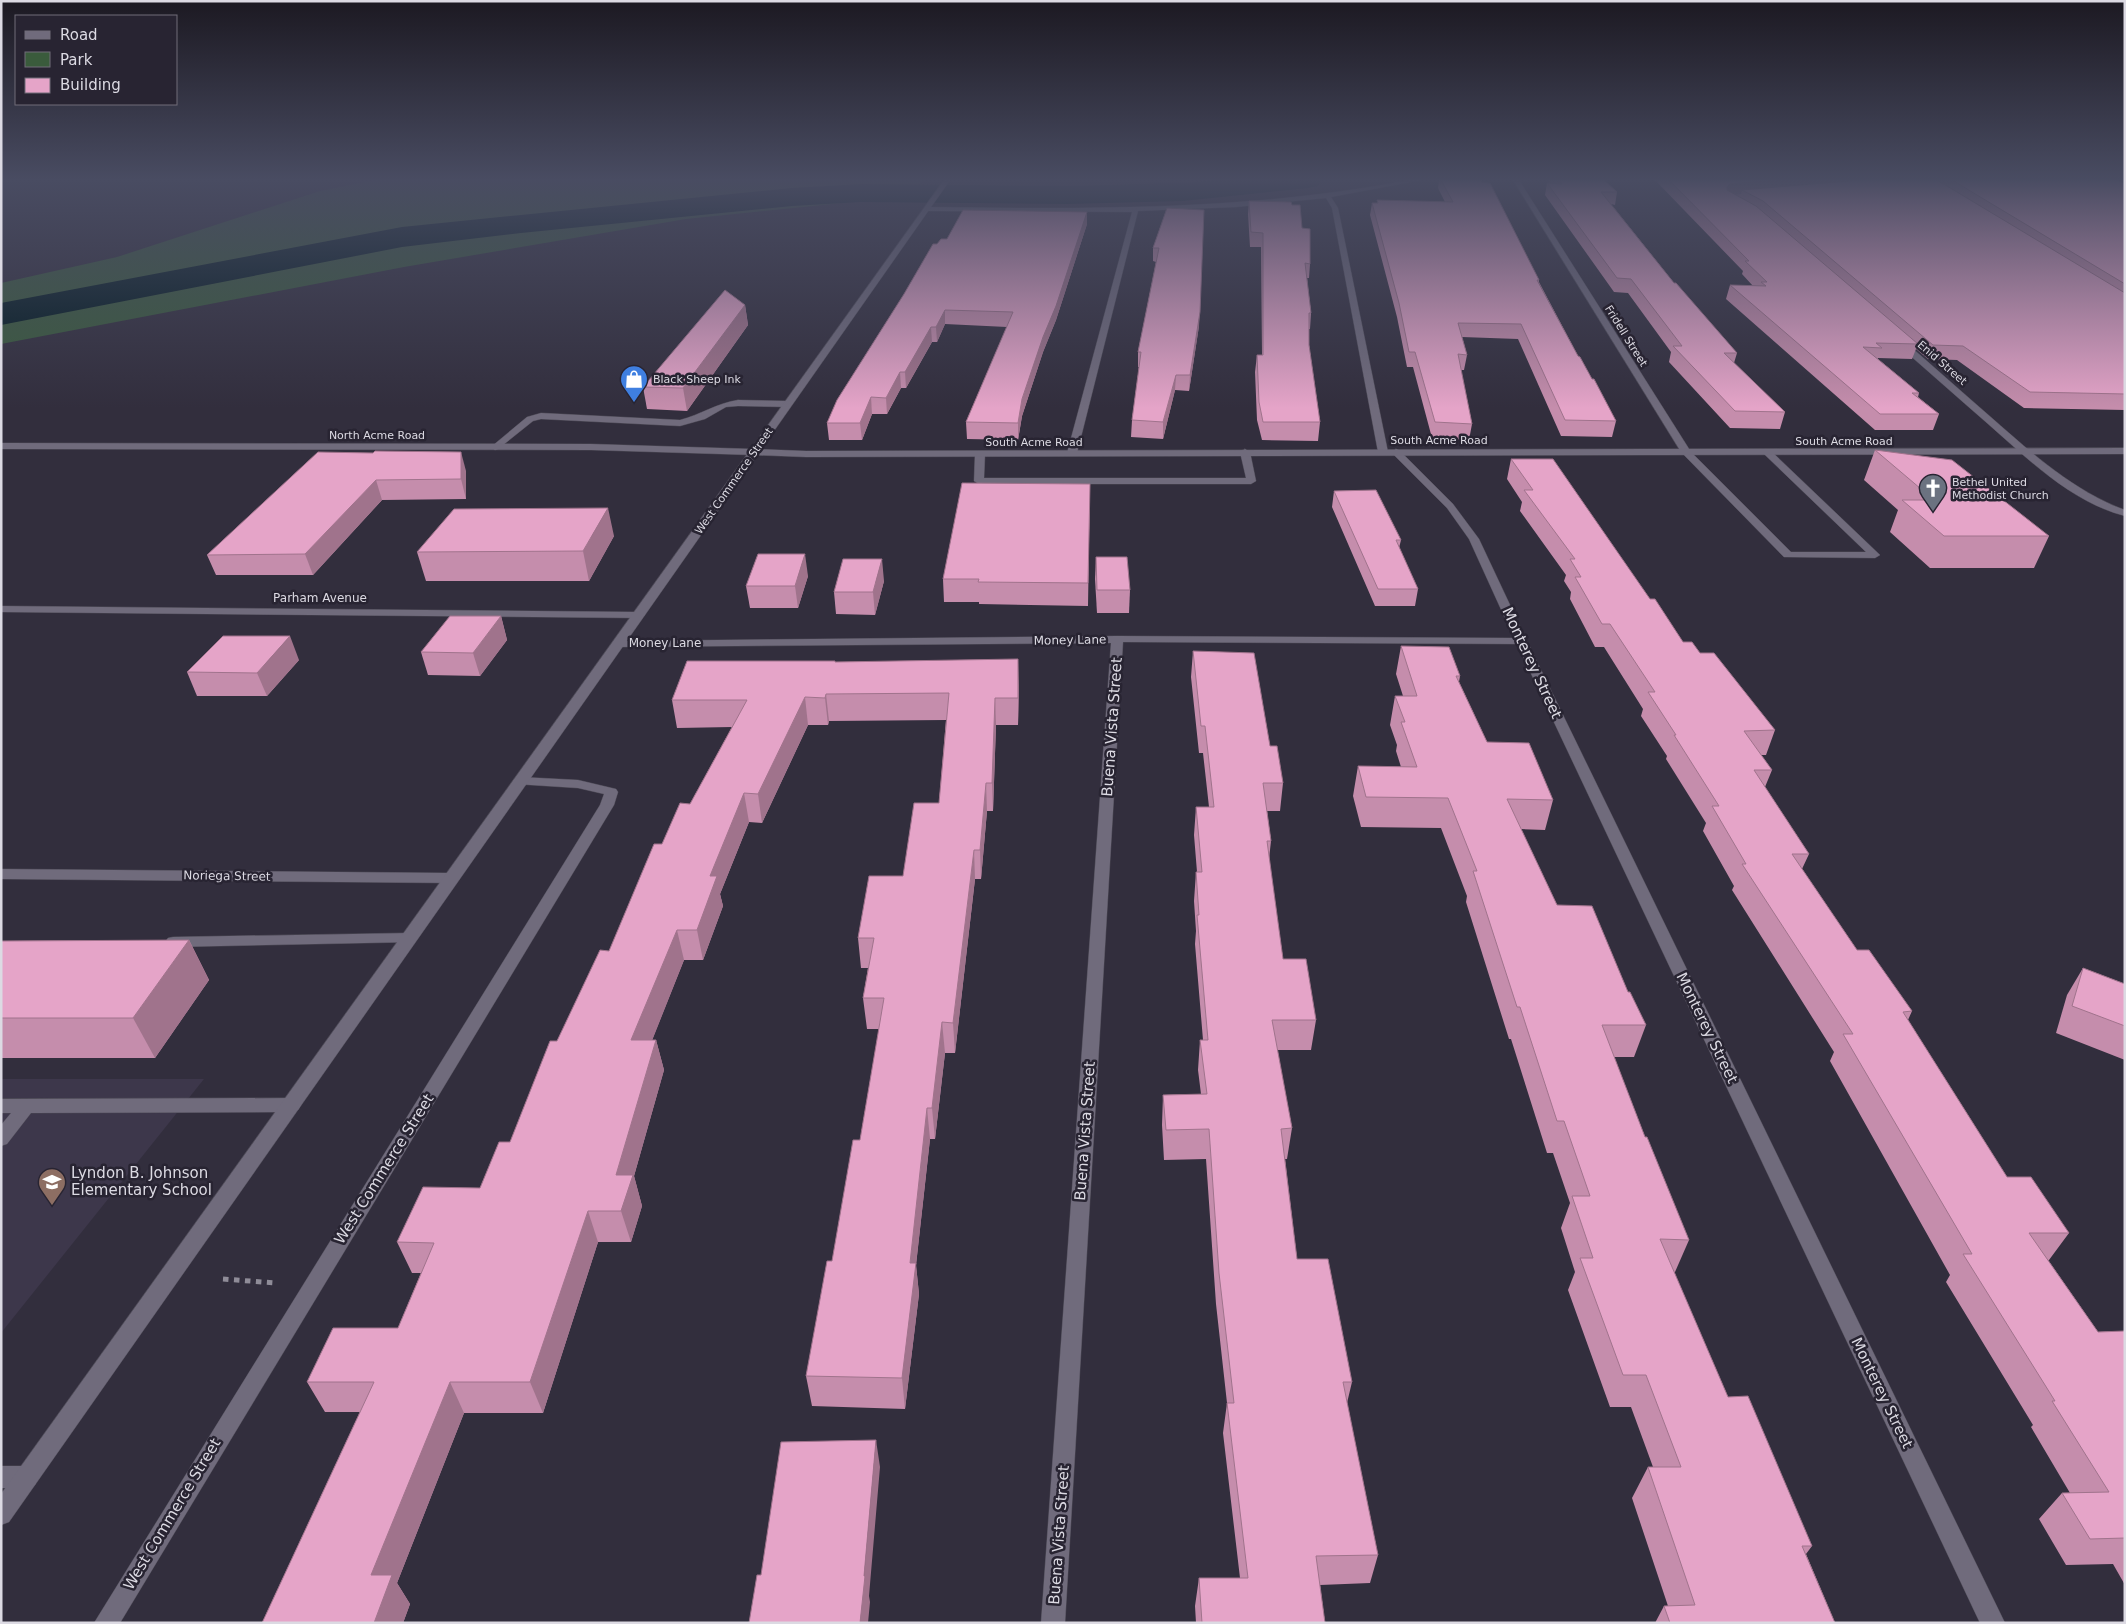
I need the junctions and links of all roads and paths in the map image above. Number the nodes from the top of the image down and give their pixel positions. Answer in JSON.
{"nodes":[{"id":1,"x":894,"y":256,"type":"edge"},
{"id":2,"x":1124,"y":256,"type":"edge"},
{"id":3,"x":1346,"y":256,"type":"edge"},
{"id":4,"x":1563,"y":256,"type":"edge"},
{"id":5,"x":1897,"y":340,"type":"edge"},
{"id":6,"x":788,"y":404,"type":"junction"},
{"id":7,"x":1,"y":446,"type":"edge"},
{"id":8,"x":495,"y":447,"type":"junction"},
{"id":9,"x":2024,"y":451,"type":"junction"},
{"id":10,"x":2125,"y":451,"type":"edge"},
{"id":11,"x":753,"y":452,"type":"junction"},
{"id":12,"x":1245,"y":452,"type":"junction"},
{"id":13,"x":1389,"y":452,"type":"junction"},
{"id":14,"x":1686,"y":452,"type":"junction"},
{"id":15,"x":1767,"y":452,"type":"junction"},
{"id":16,"x":980,"y":454,"type":"junction"},
{"id":17,"x":1072,"y":454,"type":"junction"},
{"id":18,"x":2125,"y":514,"type":"edge"},
{"id":19,"x":1,"y":609,"type":"edge"},
{"id":20,"x":639,"y":615,"type":"junction"},
{"id":21,"x":1117,"y":639,"type":"junction"},
{"id":22,"x":1521,"y":641,"type":"junction"},
{"id":23,"x":620,"y":644,"type":"junction"},
{"id":24,"x":520,"y":781,"type":"junction"},
{"id":25,"x":1,"y":874,"type":"edge"},
{"id":26,"x":452,"y":878,"type":"junction"},
{"id":27,"x":409,"y":938,"type":"junction"},
{"id":28,"x":158,"y":942,"type":"edge"},
{"id":29,"x":292,"y":1105,"type":"junction"},
{"id":30,"x":1,"y":1106,"type":"edge"},
{"id":31,"x":26,"y":1106,"type":"junction"},
{"id":32,"x":1,"y":1139,"type":"edge"},
{"id":33,"x":224,"y":1280,"type":"dead end"},
{"id":34,"x":276,"y":1283,"type":"dead end"},
{"id":35,"x":1,"y":1477,"type":"edge"},
{"id":36,"x":28,"y":1477,"type":"junction"},
{"id":37,"x":1,"y":1514,"type":"edge"},
{"id":38,"x":106,"y":1623,"type":"edge"},
{"id":39,"x":1053,"y":1623,"type":"edge"},
{"id":40,"x":1992,"y":1623,"type":"edge"}],
"edges":[{"from":1,"to":6,"type":"street","name":"West Commerce Street"},
{"from":2,"to":17,"type":"street"},
{"from":3,"to":13,"type":"street"},
{"from":4,"to":14,"type":"street","name":"Fridell Street"},
{"from":5,"to":9,"type":"street","name":"Enid Street"},
{"from":6,"to":8,"type":"street"},
{"from":6,"to":11,"type":"street","name":"West Commerce Street"},
{"from":7,"to":8,"type":"street","name":"North Acme Road"},
{"from":8,"to":11,"type":"street","name":"North Acme Road"},
{"from":9,"to":10,"type":"street","name":"South Acme Road"},
{"from":9,"to":15,"type":"street","name":"South Acme Road"},
{"from":9,"to":18,"type":"street","name":"Enid Street"},
{"from":11,"to":16,"type":"street","name":"South Acme Road"},
{"from":11,"to":20,"type":"street","name":"West Commerce Street"},
{"from":12,"to":13,"type":"street","name":"South Acme Road"},
{"from":12,"to":16,"type":"street"},
{"from":12,"to":17,"type":"street","name":"South Acme Road"},
{"from":13,"to":14,"type":"street","name":"South Acme Road"},
{"from":13,"to":22,"type":"street","name":"Monterey Street"},
{"from":14,"to":15,"type":"street","name":"South Acme Road"},
{"from":14,"to":15,"type":"street","name":"Fridell Street"},
{"from":16,"to":17,"type":"street","name":"South Acme Road"},
{"from":19,"to":20,"type":"street","name":"Parham Avenue"},
{"from":20,"to":23,"type":"street","name":"West Commerce Street"},
{"from":21,"to":22,"type":"street","name":"Money Lane"},
{"from":21,"to":23,"type":"street","name":"Money Lane"},
{"from":21,"to":39,"type":"street","name":"Buena Vista Street"},
{"from":22,"to":40,"type":"street","name":"Monterey Street"},
{"from":23,"to":24,"type":"street","name":"West Commerce Street"},
{"from":24,"to":26,"type":"street","name":"West Commerce Street"},
{"from":24,"to":38,"type":"street","name":"West Commerce Street"},
{"from":25,"to":26,"type":"street","name":"Noriega Street"},
{"from":26,"to":27,"type":"street","name":"West Commerce Street"},
{"from":27,"to":28,"type":"street"},
{"from":27,"to":29,"type":"street","name":"West Commerce Street"},
{"from":29,"to":31,"type":"street"},
{"from":29,"to":36,"type":"street","name":"West Commerce Street"},
{"from":30,"to":31,"type":"street"},
{"from":31,"to":32,"type":"street"},
{"from":33,"to":34,"type":"path"},
{"from":35,"to":36,"type":"street"},
{"from":36,"to":37,"type":"street","name":"West Commerce Street"}]}
